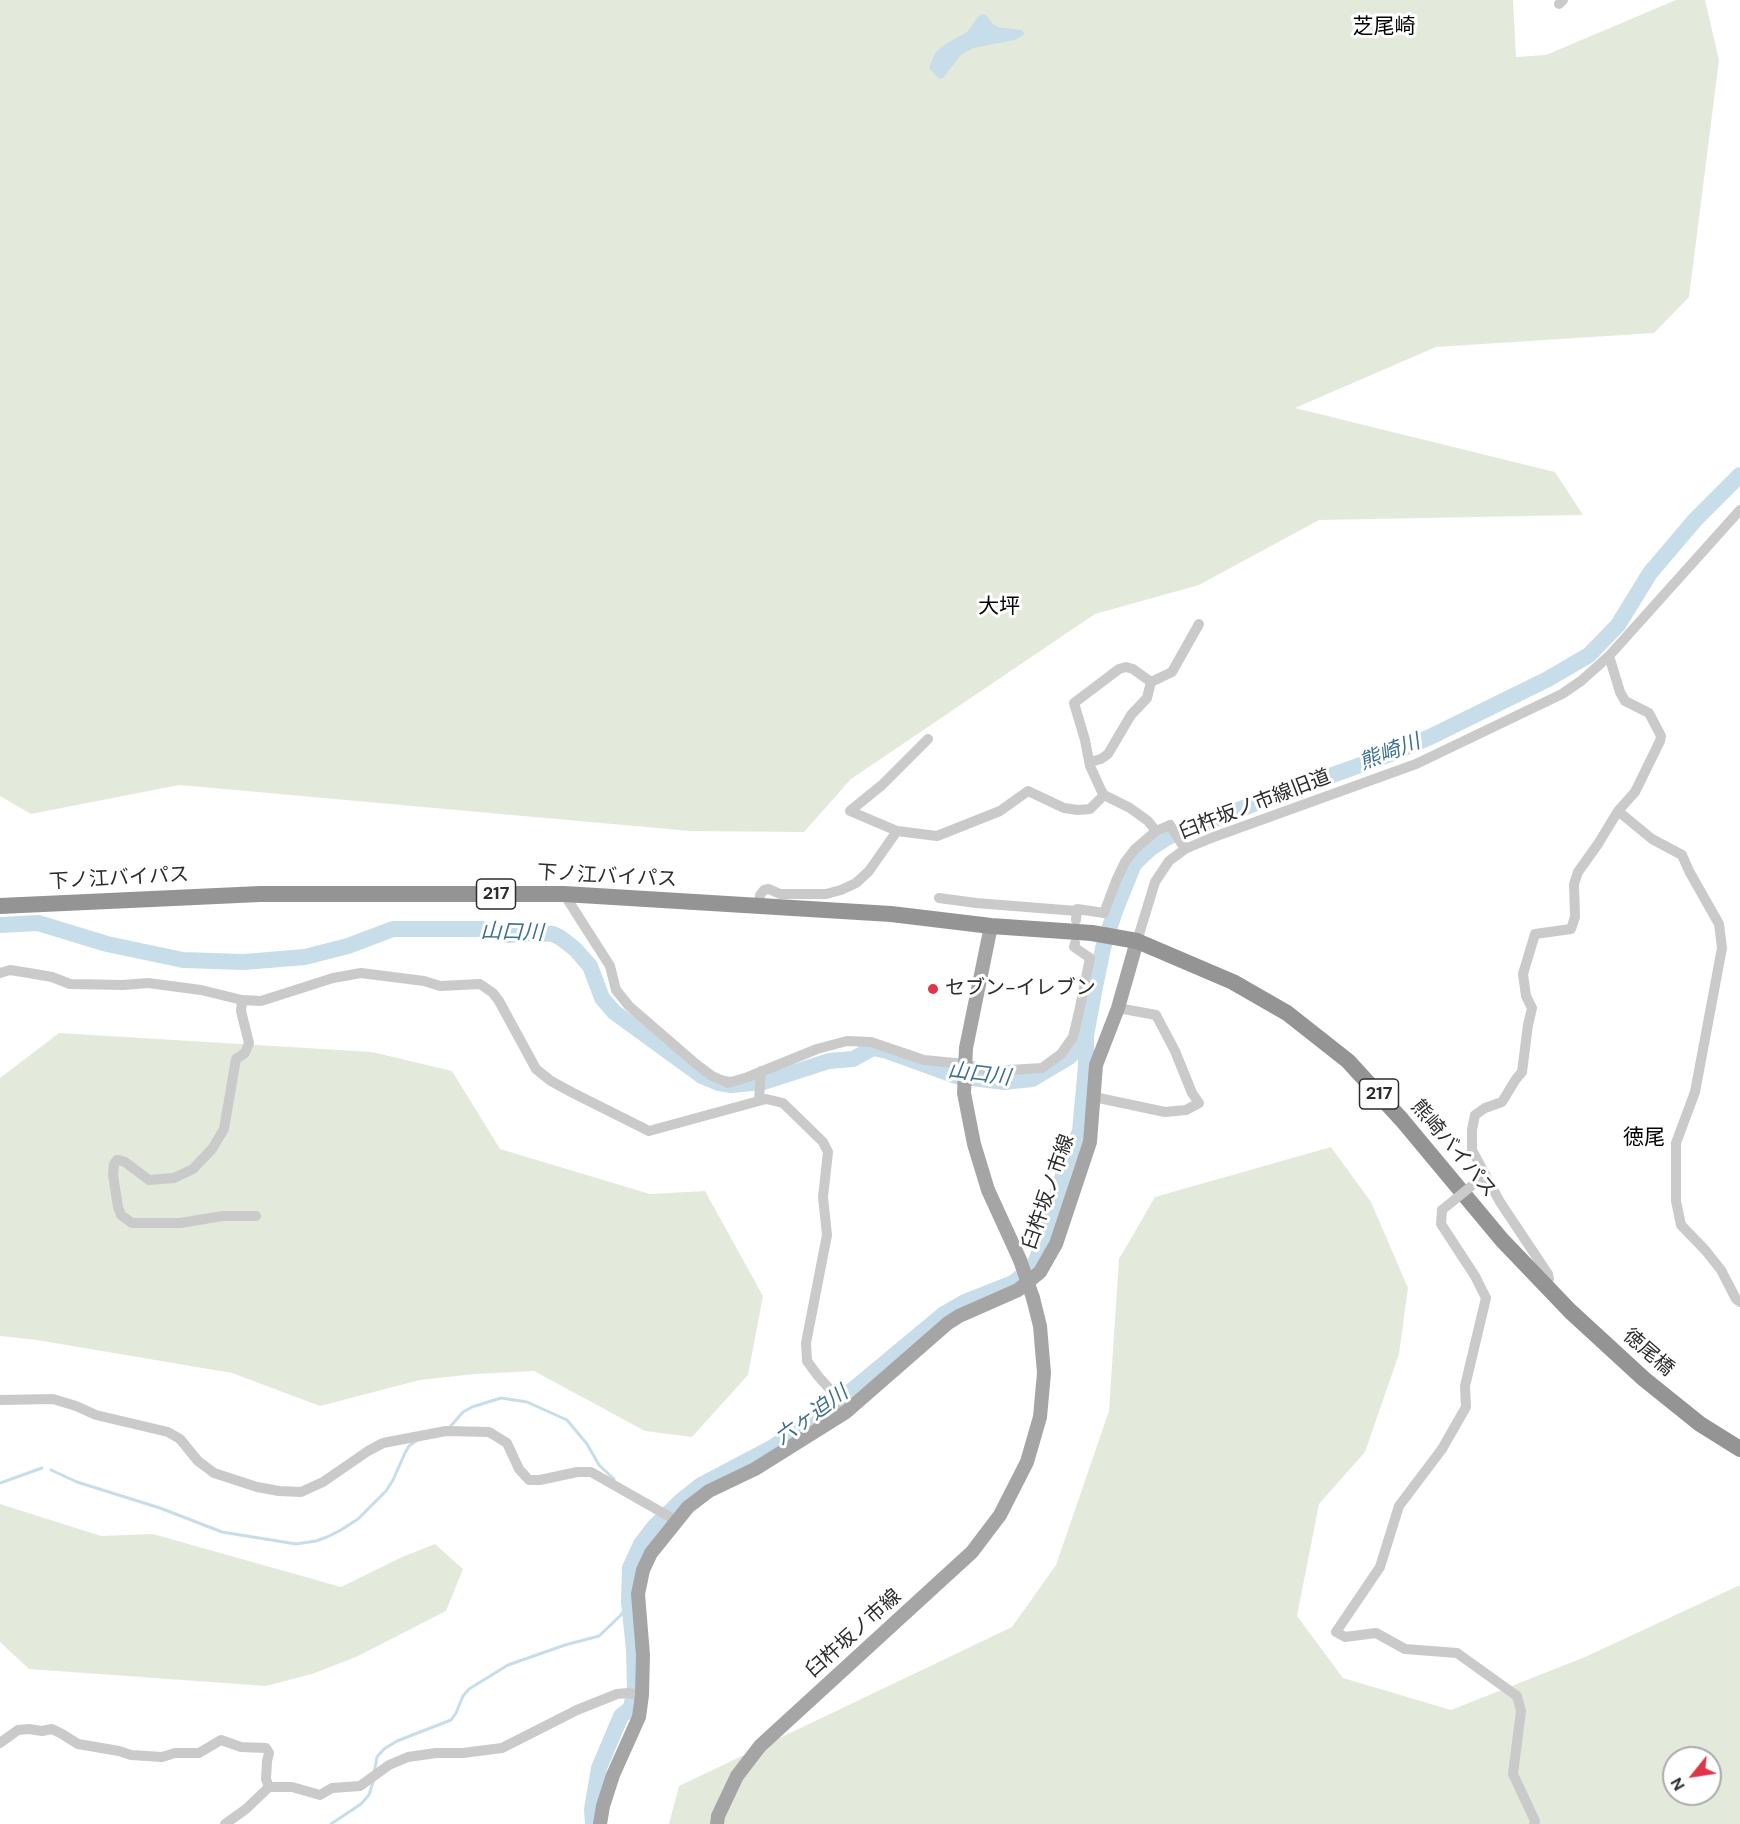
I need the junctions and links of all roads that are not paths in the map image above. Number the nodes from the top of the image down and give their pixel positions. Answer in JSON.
{"nodes":[{"id":1,"x":1740,"y":510,"type":"edge"},
{"id":2,"x":1199,"y":624,"type":"dead end"},
{"id":3,"x":1609,"y":656,"type":"junction"},
{"id":4,"x":1151,"y":682,"type":"junction"},
{"id":5,"x":928,"y":739,"type":"dead end"},
{"id":6,"x":1090,"y":762,"type":"junction"},
{"id":7,"x":1104,"y":795,"type":"junction"},
{"id":8,"x":1618,"y":811,"type":"junction"},
{"id":9,"x":897,"y":831,"type":"junction"},
{"id":10,"x":1156,"y":831,"type":"junction"},
{"id":11,"x":1184,"y":847,"type":"junction"},
{"id":12,"x":564,"y":894,"type":"junction"},
{"id":13,"x":939,"y":898,"type":"dead end"},
{"id":14,"x":976,"y":903,"type":"junction"},
{"id":15,"x":0,"y":906,"type":"edge"},
{"id":16,"x":759,"y":906,"type":"junction"},
{"id":17,"x":1032,"y":908,"type":"junction"},
{"id":18,"x":974,"y":924,"type":"junction"},
{"id":19,"x":991,"y":926,"type":"junction"},
{"id":20,"x":1031,"y":929,"type":"junction"},
{"id":21,"x":1137,"y":941,"type":"junction"},
{"id":22,"x":1075,"y":944,"type":"dead end"},
{"id":23,"x":0,"y":973,"type":"edge"},
{"id":24,"x":242,"y":1000,"type":"junction"},
{"id":25,"x":1118,"y":1008,"type":"junction"},
{"id":26,"x":965,"y":1067,"type":"junction"},
{"id":27,"x":761,"y":1072,"type":"junction"},
{"id":28,"x":1094,"y":1097,"type":"junction"},
{"id":29,"x":760,"y":1099,"type":"junction"},
{"id":30,"x":1483,"y":1177,"type":"junction"},
{"id":31,"x":256,"y":1216,"type":"dead end"},
{"id":32,"x":1544,"y":1285,"type":"junction"},
{"id":33,"x":1740,"y":1302,"type":"edge"},
{"id":34,"x":1570,"y":1311,"type":"joint"},
{"id":35,"x":0,"y":1400,"type":"edge"},
{"id":36,"x":844,"y":1408,"type":"junction"},
{"id":37,"x":1740,"y":1449,"type":"edge"},
{"id":38,"x":675,"y":1520,"type":"junction"},
{"id":39,"x":641,"y":1695,"type":"junction"},
{"id":40,"x":0,"y":1743,"type":"edge"},
{"id":41,"x":269,"y":1787,"type":"junction"},
{"id":42,"x":225,"y":1824,"type":"edge"},
{"id":43,"x":600,"y":1824,"type":"edge"},
{"id":44,"x":717,"y":1824,"type":"edge"},
{"id":45,"x":1534,"y":1824,"type":"edge"}],
"edges":[{"from":1,"to":3,"type":"street","name":"臼杵坂ノ市線旧道"},
{"from":2,"to":4,"type":"street"},
{"from":3,"to":8,"type":"street"},
{"from":3,"to":11,"type":"street","name":"臼杵坂ノ市線旧道"},
{"from":4,"to":6,"type":"street"},
{"from":4,"to":6,"type":"street"},
{"from":5,"to":9,"type":"street"},
{"from":6,"to":7,"type":"street"},
{"from":7,"to":9,"type":"street"},
{"from":7,"to":10,"type":"street"},
{"from":8,"to":30,"type":"street"},
{"from":8,"to":33,"type":"street"},
{"from":9,"to":16,"type":"street"},
{"from":10,"to":11,"type":"street"},
{"from":10,"to":17,"type":"street"},
{"from":11,"to":21,"type":"street","name":"臼杵坂ノ市線旧道"},
{"from":12,"to":15,"type":"highway","name":"下ノ江バイパス","number":"217"},
{"from":12,"to":16,"type":"highway","name":"下ノ江バイパス","number":"217"},
{"from":12,"to":27,"type":"street"},
{"from":13,"to":14,"type":"street"},
{"from":14,"to":17,"type":"street"},
{"from":14,"to":18,"type":"street"},
{"from":16,"to":18,"type":"highway","name":"下ノ江バイパス","number":"217"},
{"from":17,"to":20,"type":"street"},
{"from":18,"to":19,"type":"highway","name":"下ノ江バイパス","number":"217"},
{"from":19,"to":20,"type":"highway","name":"下ノ江バイパス","number":"217"},
{"from":19,"to":26,"type":"main road"},
{"from":20,"to":21,"type":"highway","name":"下ノ江バイパス","number":"217"},
{"from":21,"to":25,"type":"main road","name":"臼杵坂ノ市線"},
{"from":21,"to":32,"type":"highway","name":"熊崎バイパス","number":"217"},
{"from":22,"to":26,"type":"street"},
{"from":23,"to":24,"type":"street"},
{"from":24,"to":29,"type":"street"},
{"from":24,"to":31,"type":"street"},
{"from":25,"to":28,"type":"main road","name":"臼杵坂ノ市線"},
{"from":25,"to":28,"type":"street"},
{"from":26,"to":27,"type":"street"},
{"from":26,"to":44,"type":"main road","name":"臼杵坂ノ市線","bridge":true},
{"from":27,"to":29,"type":"street"},
{"from":28,"to":36,"type":"main road","name":"臼杵坂ノ市線"},
{"from":29,"to":36,"type":"street"},
{"from":30,"to":32,"type":"street"},
{"from":30,"to":45,"type":"street","bridge":true},
{"from":32,"to":34,"type":"highway","name":"熊崎バイパス","number":"217"},
{"from":34,"to":37,"type":"highway","name":"徳尾橋","number":"217"},
{"from":35,"to":38,"type":"street"},
{"from":36,"to":38,"type":"main road","name":"臼杵坂ノ市線"},
{"from":38,"to":39,"type":"main road","name":"臼杵坂ノ市線"},
{"from":39,"to":41,"type":"street"},
{"from":39,"to":43,"type":"main road","name":"臼杵坂ノ市線"},
{"from":40,"to":41,"type":"street"},
{"from":41,"to":42,"type":"street"}]}
